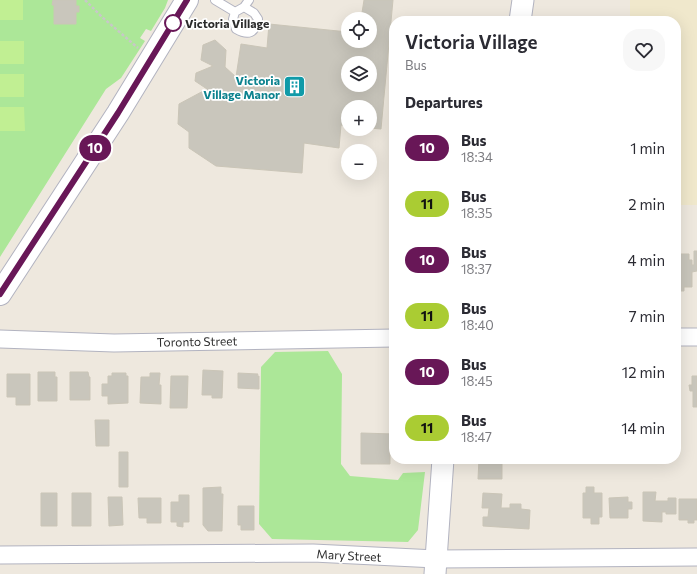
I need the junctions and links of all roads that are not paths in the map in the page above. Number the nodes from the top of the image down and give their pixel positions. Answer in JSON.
{"nodes":[{"id":1,"x":187,"y":0,"type":"edge"},
{"id":2,"x":215,"y":0,"type":"edge"},
{"id":3,"x":523,"y":0,"type":"edge"},
{"id":4,"x":247,"y":4,"type":"edge"},
{"id":5,"x":235,"y":12,"type":"junction"},
{"id":6,"x":521,"y":16,"type":"edge"},
{"id":7,"x":0,"y":294,"type":"edge"},
{"id":8,"x":681,"y":337,"type":"edge"},
{"id":9,"x":697,"y":337,"type":"edge"},
{"id":10,"x":389,"y":338,"type":"edge"},
{"id":11,"x":0,"y":339,"type":"edge"},
{"id":12,"x":443,"y":464,"type":"edge"},
{"id":13,"x":0,"y":555,"type":"edge"},
{"id":14,"x":697,"y":557,"type":"edge"},
{"id":15,"x":435,"y":566,"type":"edge"}],
"edges":[{"from":1,"to":7,"type":"main road"},
{"from":2,"to":5,"type":"lane"},
{"from":3,"to":6,"type":"street"},
{"from":4,"to":5,"type":"lane"},
{"from":4,"to":5,"type":"lane"},
{"from":8,"to":9,"type":"street"},
{"from":10,"to":11,"type":"street","name":"Toronto Street"},
{"from":12,"to":15,"type":"street"},
{"from":13,"to":15,"type":"street","name":"Mary Street"},
{"from":14,"to":15,"type":"street","name":"Mary Street"}]}
